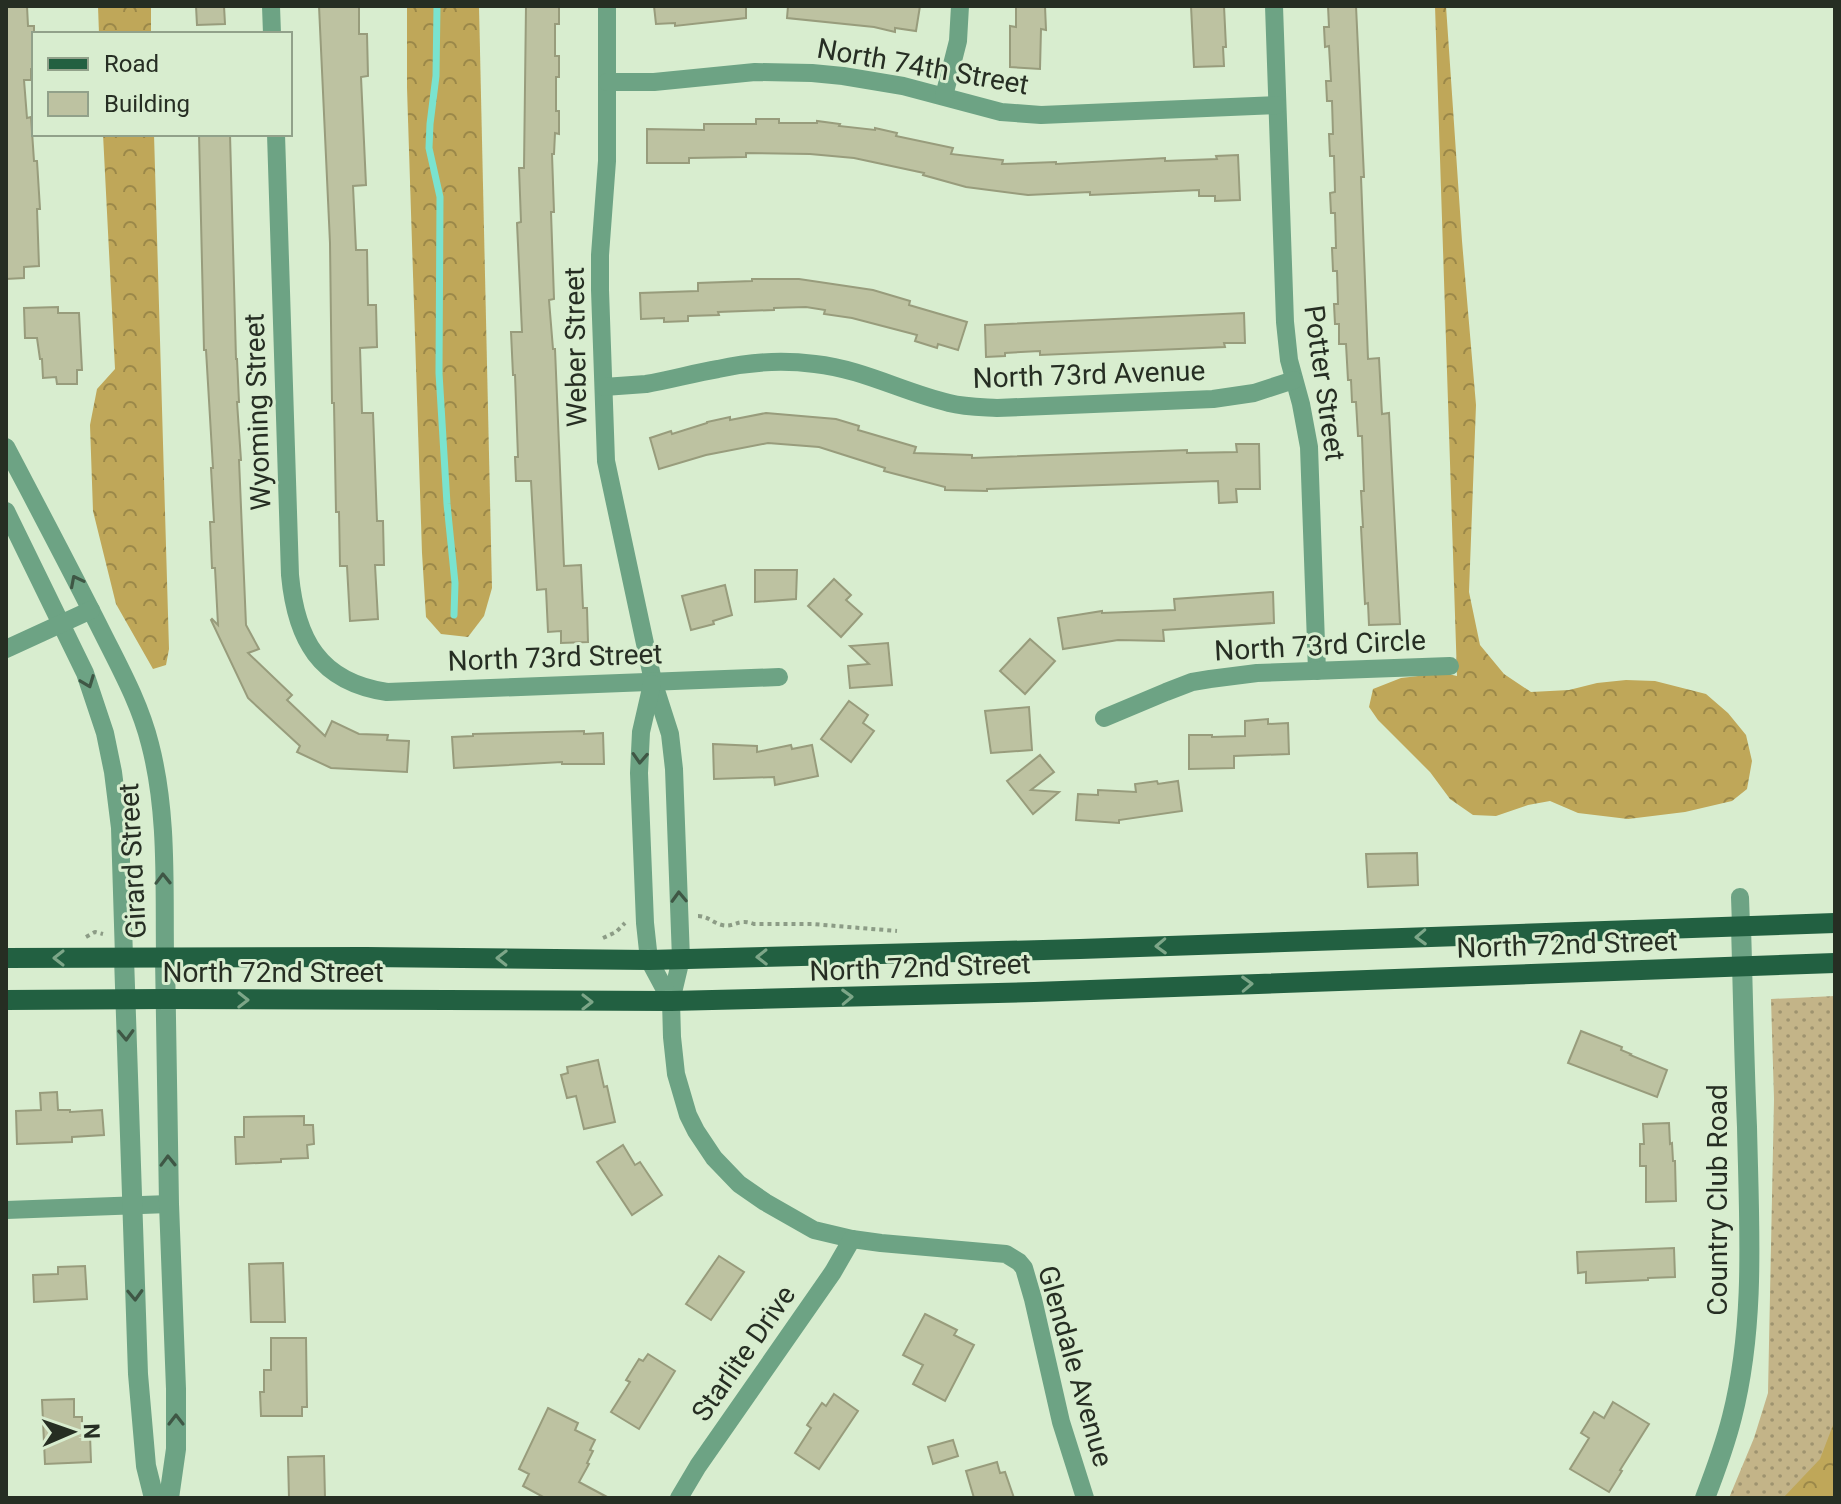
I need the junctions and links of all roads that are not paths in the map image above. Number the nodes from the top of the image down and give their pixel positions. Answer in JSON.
{"nodes":[{"id":1,"x":271,"y":6,"type":"edge"},
{"id":2,"x":607,"y":6,"type":"edge"},
{"id":3,"x":960,"y":6,"type":"edge"},
{"id":4,"x":1274,"y":6,"type":"edge"},
{"id":5,"x":272,"y":32,"type":"edge"},
{"id":6,"x":607,"y":82,"type":"junction"},
{"id":7,"x":944,"y":96,"type":"junction"},
{"id":8,"x":1277,"y":105,"type":"junction"},
{"id":9,"x":276,"y":136,"type":"edge"},
{"id":10,"x":1294,"y":380,"type":"junction"},
{"id":11,"x":604,"y":387,"type":"junction"},
{"id":12,"x":6,"y":447,"type":"edge"},
{"id":13,"x":6,"y":511,"type":"edge"},
{"id":14,"x":91,"y":610,"type":"junction"},
{"id":15,"x":61,"y":625,"type":"junction"},
{"id":16,"x":6,"y":649,"type":"edge"},
{"id":17,"x":1450,"y":666,"type":"dead end"},
{"id":18,"x":1317,"y":671,"type":"junction"},
{"id":19,"x":336,"y":674,"type":"joint"},
{"id":20,"x":779,"y":677,"type":"dead end"},
{"id":21,"x":653,"y":681,"type":"junction"},
{"id":22,"x":1104,"y":718,"type":"dead end"},
{"id":23,"x":1740,"y":897,"type":"dead end"},
{"id":24,"x":1835,"y":923,"type":"edge"},
{"id":25,"x":1741,"y":926,"type":"junction"},
{"id":26,"x":124,"y":957,"type":"junction"},
{"id":27,"x":165,"y":957,"type":"junction"},
{"id":28,"x":6,"y":958,"type":"edge"},
{"id":29,"x":681,"y":959,"type":"junction"},
{"id":30,"x":649,"y":960,"type":"junction"},
{"id":31,"x":1835,"y":963,"type":"edge"},
{"id":32,"x":1742,"y":966,"type":"junction"},
{"id":33,"x":124,"y":999,"type":"junction"},
{"id":34,"x":165,"y":999,"type":"junction"},
{"id":35,"x":6,"y":1000,"type":"edge"},
{"id":36,"x":671,"y":1001,"type":"junction"},
{"id":37,"x":169,"y":1204,"type":"junction"},
{"id":38,"x":132,"y":1205,"type":"junction"},
{"id":39,"x":6,"y":1210,"type":"edge"},
{"id":40,"x":852,"y":1239,"type":"junction"},
{"id":41,"x":154,"y":1498,"type":"edge"},
{"id":42,"x":169,"y":1498,"type":"edge"},
{"id":43,"x":679,"y":1498,"type":"edge"},
{"id":44,"x":1085,"y":1498,"type":"edge"},
{"id":45,"x":1705,"y":1498,"type":"edge"}],
"edges":[{"from":1,"to":5,"type":"street"},
{"from":2,"to":6,"type":"street","name":"Weber Street"},
{"from":3,"to":7,"type":"street"},
{"from":4,"to":8,"type":"street","name":"Potter Street"},
{"from":6,"to":7,"type":"street","name":"North 74th Street"},
{"from":6,"to":11,"type":"street","name":"Weber Street"},
{"from":7,"to":8,"type":"street","name":"North 74th Street"},
{"from":8,"to":10,"type":"street","name":"Potter Street"},
{"from":9,"to":19,"type":"street","name":"Wyoming Street"},
{"from":10,"to":11,"type":"street","name":"North 73rd Avenue"},
{"from":10,"to":18,"type":"street","name":"Potter Street"},
{"from":11,"to":21,"type":"street","name":"Weber Street"},
{"from":14,"to":12,"type":"street","name":"Girard Street","one_way":true},
{"from":13,"to":15,"type":"street","name":"Girard Street"},
{"from":14,"to":15,"type":"street"},
{"from":27,"to":14,"type":"street","name":"Girard Street","one_way":true},
{"from":15,"to":16,"type":"street"},
{"from":15,"to":26,"type":"street","name":"Girard Street","one_way":true},
{"from":17,"to":18,"type":"street","name":"North 73rd Circle"},
{"from":18,"to":22,"type":"street","name":"North 73rd Circle"},
{"from":19,"to":21,"type":"street","name":"North 73rd Street"},
{"from":20,"to":21,"type":"street","name":"North 73rd Street"},
{"from":29,"to":21,"type":"street","name":"Weber Street","one_way":true},
{"from":21,"to":30,"type":"street","name":"Weber Street","one_way":true},
{"from":23,"to":25,"type":"street","name":"Country Club Road"},
{"from":24,"to":25,"type":"main road","name":"North 72nd Street"},
{"from":25,"to":29,"type":"main road","name":"North 72nd Street","one_way":true},
{"from":25,"to":32,"type":"street","name":"Country Club Road"},
{"from":26,"to":27,"type":"main road","name":"North 72nd Street"},
{"from":26,"to":28,"type":"main road","name":"North 72nd Street","one_way":true},
{"from":26,"to":33,"type":"street","name":"Girard Street"},
{"from":30,"to":27,"type":"main road","name":"North 72nd Street","one_way":true},
{"from":27,"to":34,"type":"street","name":"Girard Street"},
{"from":29,"to":30,"type":"main road","name":"North 72nd Street"},
{"from":29,"to":36,"type":"street","name":"Weber Street"},
{"from":30,"to":36,"type":"street","name":"Weber Street"},
{"from":31,"to":32,"type":"main road","name":"North 72nd Street"},
{"from":36,"to":32,"type":"main road","name":"North 72nd Street","one_way":true},
{"from":32,"to":45,"type":"street","name":"Country Club Road"},
{"from":33,"to":34,"type":"main road","name":"North 72nd Street"},
{"from":33,"to":35,"type":"main road","name":"North 72nd Street"},
{"from":33,"to":38,"type":"street","name":"Girard Street","one_way":true},
{"from":34,"to":36,"type":"main road","name":"North 72nd Street","one_way":true},
{"from":37,"to":34,"type":"street","name":"Girard Street","one_way":true},
{"from":36,"to":40,"type":"street"},
{"from":37,"to":38,"type":"street"},
{"from":42,"to":37,"type":"street","name":"Girard Street","one_way":true},
{"from":38,"to":39,"type":"street"},
{"from":38,"to":41,"type":"street","name":"Girard Street","one_way":true},
{"from":40,"to":43,"type":"street","name":"Starlite Drive"},
{"from":40,"to":44,"type":"street","name":"Glendale Avenue"}]}
